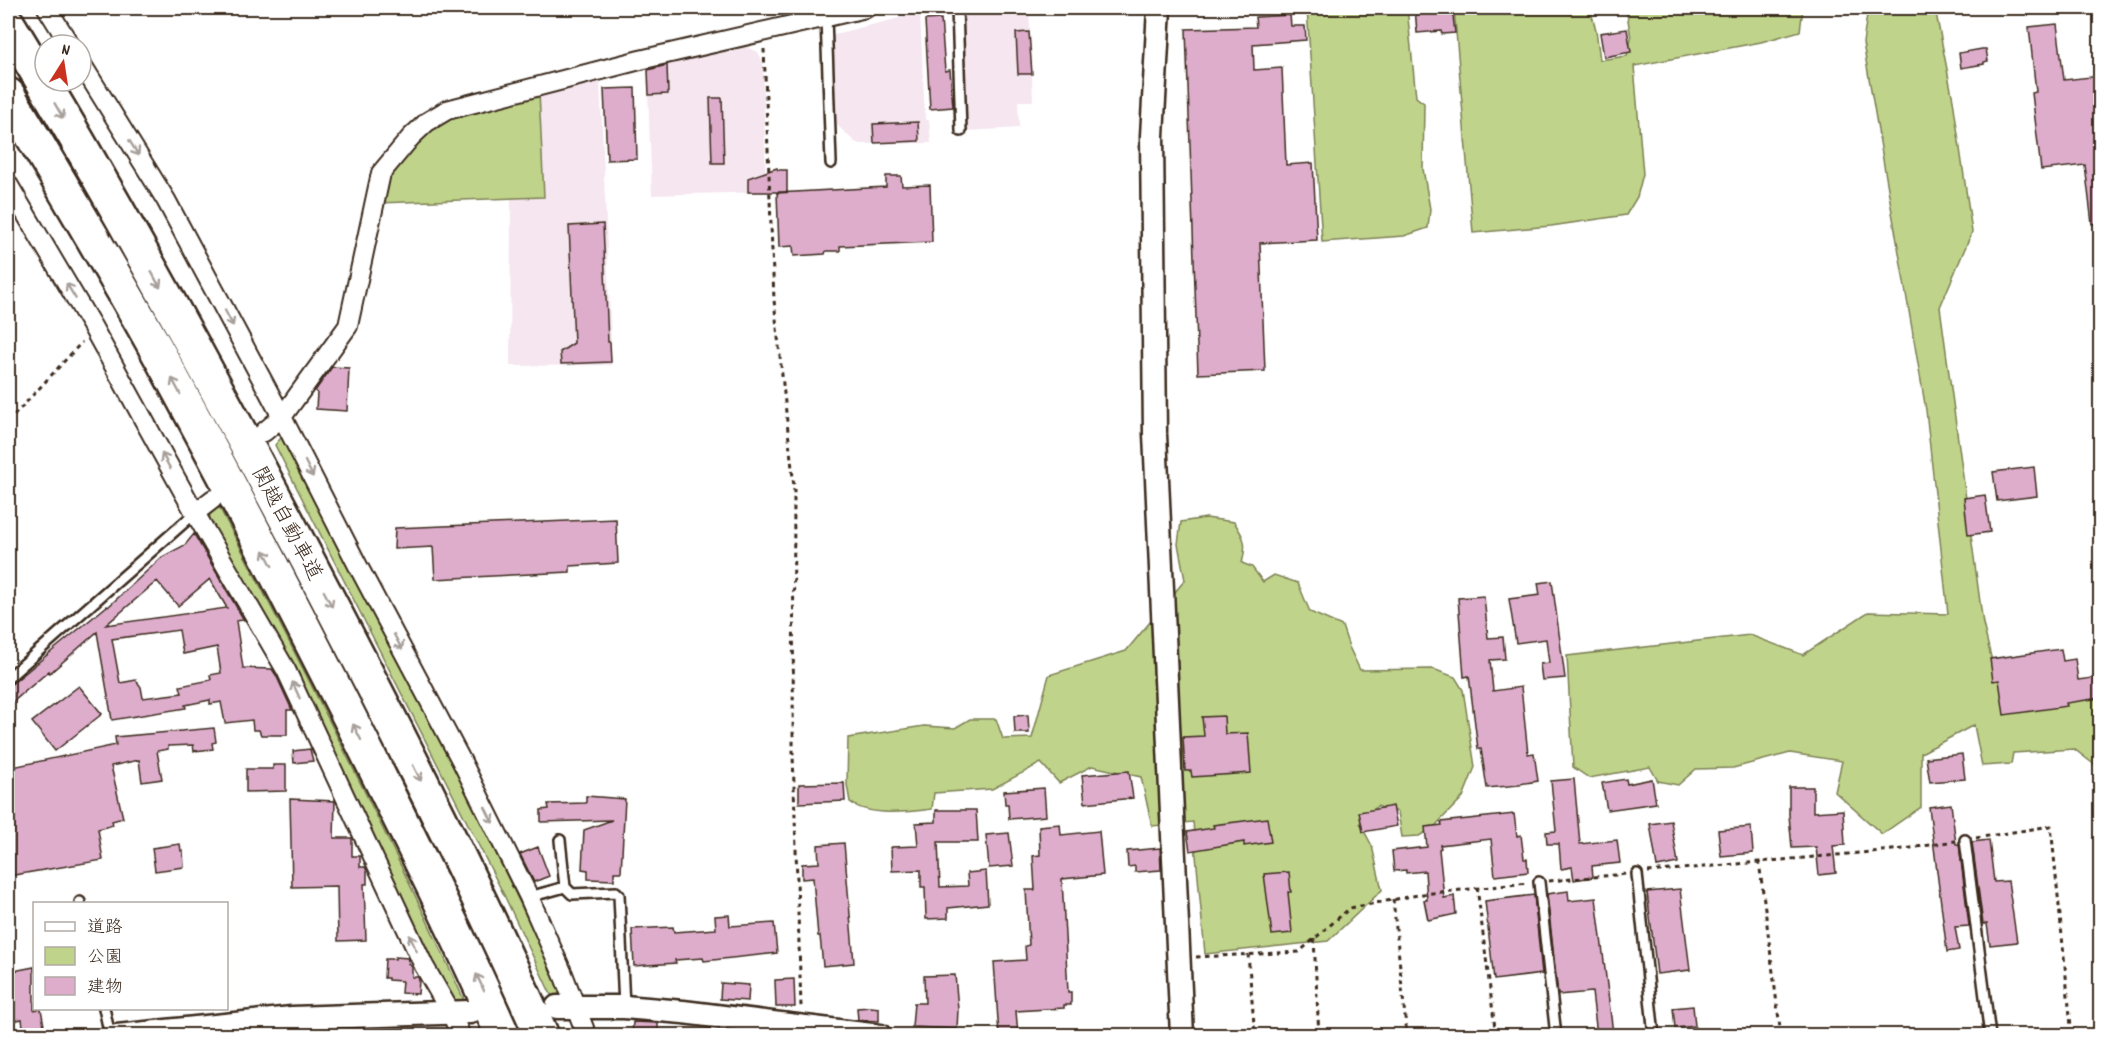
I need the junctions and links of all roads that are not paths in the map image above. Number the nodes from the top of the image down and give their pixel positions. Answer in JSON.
{"nodes":[{"id":1,"x":47,"y":8,"type":"edge"},
{"id":2,"x":866,"y":8,"type":"edge"},
{"id":3,"x":957,"y":8,"type":"edge"},
{"id":4,"x":1159,"y":8,"type":"edge"},
{"id":5,"x":826,"y":17,"type":"junction"},
{"id":6,"x":8,"y":24,"type":"edge"},
{"id":7,"x":63,"y":33,"type":"edge"},
{"id":8,"x":93,"y":82,"type":"edge"},
{"id":9,"x":8,"y":95,"type":"edge"},
{"id":10,"x":961,"y":131,"type":"dead end"},
{"id":11,"x":831,"y":163,"type":"dead end"},
{"id":12,"x":8,"y":184,"type":"edge"},
{"id":13,"x":282,"y":417,"type":"junction"},
{"id":14,"x":264,"y":432,"type":"dead end"},
{"id":15,"x":213,"y":500,"type":"dead end"},
{"id":16,"x":195,"y":513,"type":"junction"},
{"id":17,"x":8,"y":678,"type":"edge"},
{"id":18,"x":560,"y":840,"type":"dead end"},
{"id":19,"x":1965,"y":840,"type":"dead end"},
{"id":20,"x":1637,"y":874,"type":"road end"},
{"id":21,"x":1539,"y":882,"type":"road end"},
{"id":22,"x":565,"y":887,"type":"junction"},
{"id":23,"x":529,"y":897,"type":"junction"},
{"id":24,"x":624,"y":1007,"type":"junction"},
{"id":25,"x":104,"y":1010,"type":"edge"},
{"id":26,"x":461,"y":1013,"type":"junction"},
{"id":27,"x":558,"y":1016,"type":"edge"},
{"id":28,"x":792,"y":1028,"type":"edge"},
{"id":29,"x":110,"y":1035,"type":"edge"},
{"id":30,"x":117,"y":1035,"type":"edge"},
{"id":31,"x":461,"y":1035,"type":"edge"},
{"id":32,"x":503,"y":1035,"type":"edge"},
{"id":33,"x":587,"y":1035,"type":"edge"},
{"id":34,"x":880,"y":1035,"type":"edge"},
{"id":35,"x":1182,"y":1035,"type":"edge"},
{"id":36,"x":1556,"y":1035,"type":"edge"},
{"id":37,"x":1654,"y":1035,"type":"edge"},
{"id":38,"x":1990,"y":1035,"type":"edge"}],
"edges":[{"from":1,"to":7,"type":"street"},
{"from":2,"to":5,"type":"street"},
{"from":3,"to":10,"type":"lane"},
{"from":4,"to":35,"type":"street"},
{"from":5,"to":11,"type":"lane"},
{"from":5,"to":13,"type":"street"},
{"from":6,"to":27,"type":"highway","name":"関越自動車道","one_way":true},
{"from":8,"to":13,"type":"street","one_way":true},
{"from":32,"to":9,"type":"highway","name":"関越自動車道","one_way":true},
{"from":16,"to":12,"type":"street","one_way":true},
{"from":13,"to":14,"type":"street"},
{"from":13,"to":23,"type":"street","one_way":true},
{"from":15,"to":16,"type":"street"},
{"from":16,"to":17,"type":"lane"},
{"from":26,"to":16,"type":"street","one_way":true},
{"from":18,"to":22,"type":"lane"},
{"from":19,"to":38,"type":"lane"},
{"from":20,"to":37,"type":"lane"},
{"from":21,"to":36,"type":"lane"},
{"from":22,"to":23,"type":"lane"},
{"from":22,"to":24,"type":"lane"},
{"from":23,"to":27,"type":"street"},
{"from":24,"to":27,"type":"street"},
{"from":24,"to":28,"type":"street"},
{"from":25,"to":29,"type":"lane"},
{"from":26,"to":30,"type":"street"},
{"from":26,"to":31,"type":"street"},
{"from":27,"to":33,"type":"street"},
{"from":28,"to":34,"type":"street"}]}
